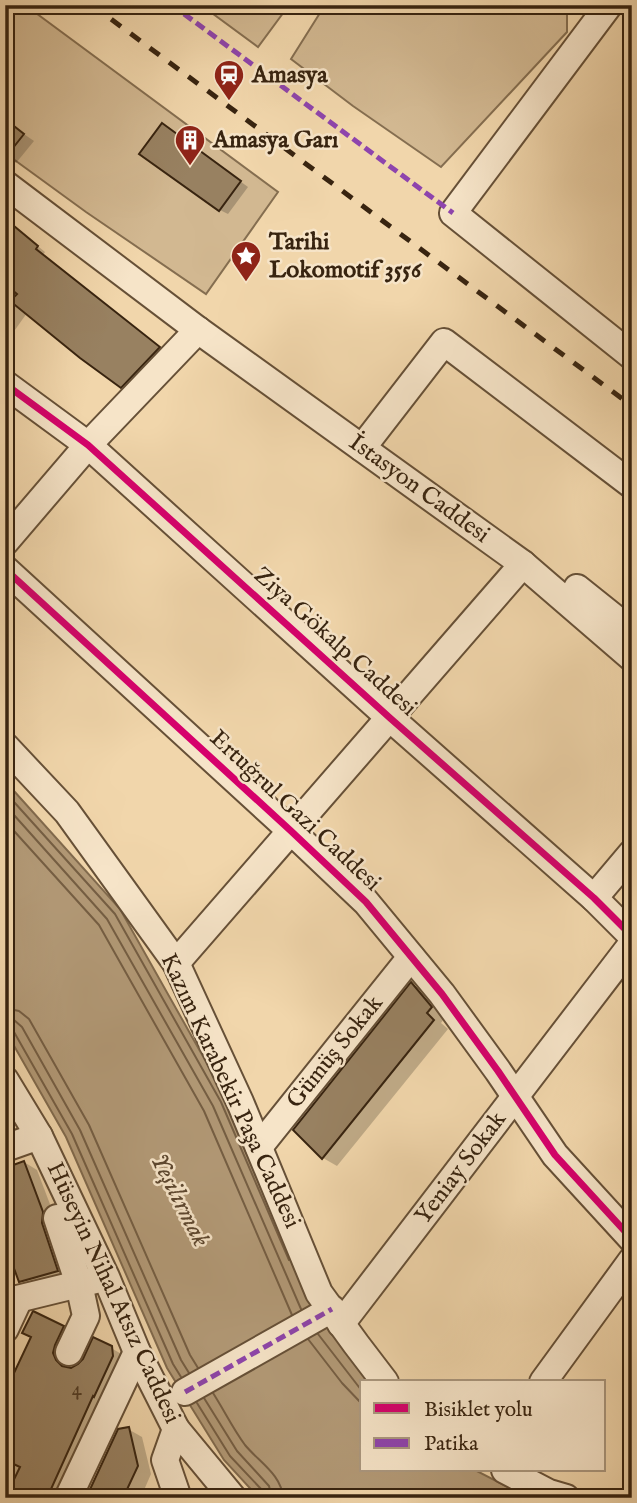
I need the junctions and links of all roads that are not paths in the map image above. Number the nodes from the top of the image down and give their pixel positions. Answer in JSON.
{"nodes":[{"id":1,"x":609,"y":5,"type":"edge"},
{"id":2,"x":622,"y":5,"type":"edge"},
{"id":3,"x":632,"y":14,"type":"edge"},
{"id":4,"x":5,"y":184,"type":"edge"},
{"id":5,"x":198,"y":330,"type":"junction"},
{"id":6,"x":632,"y":356,"type":"edge"},
{"id":7,"x":5,"y":384,"type":"edge"},
{"id":8,"x":367,"y":442,"type":"junction"},
{"id":9,"x":88,"y":445,"type":"junction"},
{"id":10,"x":632,"y":485,"type":"edge"},
{"id":11,"x":5,"y":542,"type":"edge"},
{"id":12,"x":523,"y":564,"type":"junction"},
{"id":13,"x":5,"y":569,"type":"edge"},
{"id":14,"x":632,"y":632,"type":"edge"},
{"id":15,"x":632,"y":658,"type":"edge"},
{"id":16,"x":390,"y":718,"type":"junction"},
{"id":17,"x":5,"y":746,"type":"edge"},
{"id":18,"x":291,"y":831,"type":"junction"},
{"id":19,"x":632,"y":853,"type":"edge"},
{"id":20,"x":594,"y":898,"type":"junction"},
{"id":21,"x":632,"y":936,"type":"edge"},
{"id":22,"x":632,"y":944,"type":"edge"},
{"id":23,"x":411,"y":957,"type":"junction"},
{"id":24,"x":176,"y":963,"type":"junction"},
{"id":25,"x":5,"y":1080,"type":"edge"},
{"id":26,"x":515,"y":1098,"type":"junction"},
{"id":27,"x":39,"y":1136,"type":"junction"},
{"id":28,"x":259,"y":1147,"type":"junction"},
{"id":29,"x":5,"y":1148,"type":"edge"},
{"id":30,"x":57,"y":1218,"type":"dead end"},
{"id":31,"x":632,"y":1239,"type":"edge"},
{"id":32,"x":632,"y":1260,"type":"edge"},
{"id":33,"x":106,"y":1277,"type":"junction"},
{"id":34,"x":81,"y":1292,"type":"junction"},
{"id":35,"x":12,"y":1301,"type":"edge"},
{"id":36,"x":337,"y":1317,"type":"junction"},
{"id":37,"x":5,"y":1329,"type":"edge"},
{"id":38,"x":64,"y":1350,"type":"dead end"},
{"id":39,"x":136,"y":1352,"type":"junction"},
{"id":40,"x":384,"y":1380,"type":"edge"},
{"id":41,"x":544,"y":1380,"type":"edge"},
{"id":42,"x":185,"y":1392,"type":"dead end"},
{"id":43,"x":176,"y":1429,"type":"junction"},
{"id":44,"x":509,"y":1472,"type":"edge"},
{"id":45,"x":68,"y":1498,"type":"edge"},
{"id":46,"x":178,"y":1498,"type":"edge"},
{"id":47,"x":233,"y":1498,"type":"edge"},
{"id":48,"x":566,"y":1498,"type":"edge"}],
"edges":[{"from":1,"to":6,"type":"street"},
{"from":2,"to":3,"type":"street"},
{"from":4,"to":5,"type":"street","name":"İstasyon Caddesi"},
{"from":5,"to":8,"type":"street","name":"İstasyon Caddesi"},
{"from":5,"to":9,"type":"street"},
{"from":7,"to":9,"type":"street","name":"Ziya Gökalp Caddesi"},
{"from":8,"to":10,"type":"street"},
{"from":8,"to":12,"type":"street","name":"İstasyon Caddesi"},
{"from":8,"to":14,"type":"street","name":"İstasyon Caddesi"},
{"from":9,"to":11,"type":"street"},
{"from":9,"to":16,"type":"street","name":"Ziya Gökalp Caddesi"},
{"from":12,"to":15,"type":"street","name":"İstasyon Caddesi"},
{"from":12,"to":16,"type":"street"},
{"from":13,"to":18,"type":"street","name":"Ertuğrul Gazi Caddesi"},
{"from":16,"to":18,"type":"street"},
{"from":16,"to":20,"type":"street","name":"Ziya Gökalp Caddesi"},
{"from":17,"to":24,"type":"street","name":"Kazım Karabekir Paşa Caddesi"},
{"from":18,"to":23,"type":"street","name":"Ertuğrul Gazi Caddesi"},
{"from":18,"to":24,"type":"street"},
{"from":19,"to":20,"type":"street"},
{"from":20,"to":21,"type":"street","name":"Ziya Gökalp Caddesi"},
{"from":22,"to":26,"type":"street","name":"Yeniay Sokak"},
{"from":23,"to":26,"type":"street","name":"Ertuğrul Gazi Caddesi"},
{"from":23,"to":28,"type":"street","name":"Gümüş Sokak"},
{"from":24,"to":28,"type":"street","name":"Kazım Karabekir Paşa Caddesi"},
{"from":25,"to":27,"type":"street","name":"Hüseyin Nihal Atsız Caddesi"},
{"from":26,"to":31,"type":"street","name":"Ertuğrul Gazi Caddesi"},
{"from":26,"to":36,"type":"street","name":"Yeniay Sokak"},
{"from":27,"to":29,"type":"street"},
{"from":27,"to":33,"type":"street","name":"Hüseyin Nihal Atsız Caddesi"},
{"from":28,"to":36,"type":"street","name":"Kazım Karabekir Paşa Caddesi"},
{"from":30,"to":34,"type":"street"},
{"from":32,"to":41,"type":"street"},
{"from":33,"to":34,"type":"street"},
{"from":33,"to":39,"type":"street","name":"Hüseyin Nihal Atsız Caddesi"},
{"from":34,"to":35,"type":"street"},
{"from":34,"to":38,"type":"street"},
{"from":35,"to":37,"type":"street"},
{"from":36,"to":40,"type":"street","name":"Kazım Karabekir Paşa Caddesi"},
{"from":36,"to":42,"type":"street"},
{"from":39,"to":43,"type":"street","name":"Hüseyin Nihal Atsız Caddesi"},
{"from":39,"to":45,"type":"street"},
{"from":43,"to":46,"type":"street"},
{"from":43,"to":47,"type":"street","name":"Hüseyin Nihal Atsız Caddesi"},
{"from":44,"to":48,"type":"street"}]}
